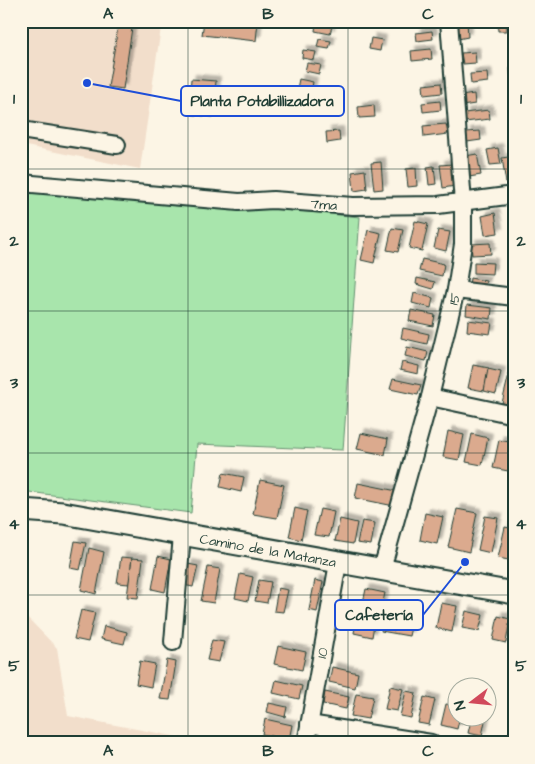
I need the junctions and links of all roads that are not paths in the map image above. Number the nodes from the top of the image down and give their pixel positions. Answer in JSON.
{"nodes":[{"id":1,"x":449,"y":21,"type":"edge"},
{"id":2,"x":21,"y":130,"type":"edge"},
{"id":3,"x":117,"y":145,"type":"dead end"},
{"id":4,"x":21,"y":183,"type":"edge"},
{"id":5,"x":514,"y":195,"type":"edge"},
{"id":6,"x":463,"y":203,"type":"junction"},
{"id":7,"x":456,"y":290,"type":"junction"},
{"id":8,"x":514,"y":297,"type":"edge"},
{"id":9,"x":430,"y":398,"type":"junction"},
{"id":10,"x":514,"y":415,"type":"edge"},
{"id":11,"x":21,"y":510,"type":"edge"},
{"id":12,"x":182,"y":535,"type":"junction"},
{"id":13,"x":338,"y":563,"type":"junction"},
{"id":14,"x":382,"y":569,"type":"junction"},
{"id":15,"x":514,"y":593,"type":"edge"},
{"id":16,"x":173,"y":642,"type":"dead end"},
{"id":17,"x":309,"y":724,"type":"junction"},
{"id":18,"x":382,"y":738,"type":"edge"},
{"id":19,"x":306,"y":743,"type":"edge"},
{"id":20,"x":431,"y":743,"type":"edge"}],
"edges":[{"from":1,"to":6,"type":"street","name":"15"},
{"from":2,"to":3,"type":"street"},
{"from":4,"to":6,"type":"street","name":"7ma"},
{"from":5,"to":6,"type":"street","name":"7ma"},
{"from":6,"to":7,"type":"street","name":"15"},
{"from":7,"to":8,"type":"street"},
{"from":7,"to":9,"type":"street","name":"15"},
{"from":9,"to":10,"type":"street"},
{"from":9,"to":14,"type":"street","name":"15"},
{"from":11,"to":12,"type":"main road","name":"Camino de la Matanza"},
{"from":12,"to":13,"type":"main road","name":"Camino de la Matanza"},
{"from":12,"to":16,"type":"street"},
{"from":13,"to":14,"type":"main road","name":"Camino de la Matanza"},
{"from":13,"to":17,"type":"street","name":"10"},
{"from":14,"to":15,"type":"main road","name":"Camino de la Matanza"},
{"from":17,"to":18,"type":"street"},
{"from":17,"to":19,"type":"street","name":"10"},
{"from":18,"to":20,"type":"street"}]}
